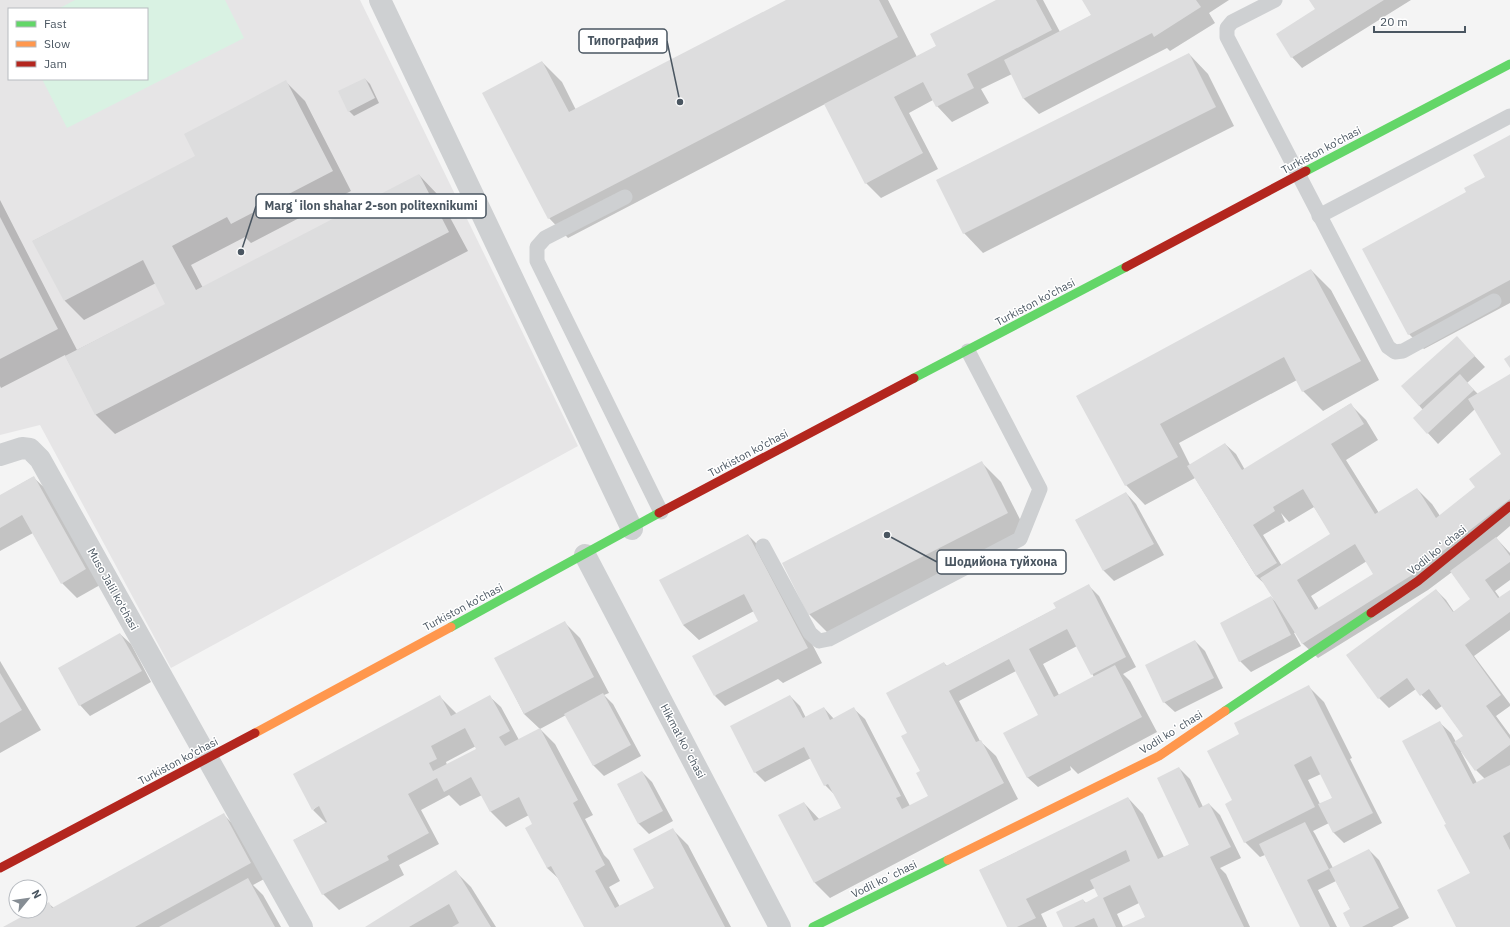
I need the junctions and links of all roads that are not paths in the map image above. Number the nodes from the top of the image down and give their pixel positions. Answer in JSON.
{"nodes":[{"id":1,"x":380,"y":0,"type":"edge"},
{"id":2,"x":1275,"y":0,"type":"edge"},
{"id":3,"x":1510,"y":64,"type":"edge"},
{"id":4,"x":1510,"y":116,"type":"edge"},
{"id":5,"x":1299,"y":175,"type":"junction"},
{"id":6,"x":624,"y":197,"type":"dead end"},
{"id":7,"x":1319,"y":216,"type":"junction"},
{"id":8,"x":1494,"y":301,"type":"dead end"},
{"id":9,"x":968,"y":350,"type":"junction"},
{"id":10,"x":0,"y":455,"type":"edge"},
{"id":11,"x":1510,"y":506,"type":"edge"},
{"id":12,"x":661,"y":512,"type":"junction"},
{"id":13,"x":632,"y":529,"type":"junction"},
{"id":14,"x":763,"y":546,"type":"dead end"},
{"id":15,"x":585,"y":555,"type":"junction"},
{"id":16,"x":208,"y":758,"type":"junction"},
{"id":17,"x":0,"y":868,"type":"edge"},
{"id":18,"x":302,"y":927,"type":"edge"},
{"id":19,"x":780,"y":927,"type":"edge"},
{"id":20,"x":813,"y":927,"type":"edge"}],
"edges":[{"from":1,"to":13,"type":"street"},
{"from":2,"to":5,"type":"lane"},
{"from":3,"to":5,"type":"main road","name":"Turkiston ko’chasi"},
{"from":4,"to":7,"type":"lane"},
{"from":5,"to":7,"type":"lane"},
{"from":5,"to":9,"type":"main road","name":"Turkiston ko’chasi"},
{"from":6,"to":12,"type":"lane"},
{"from":7,"to":8,"type":"lane"},
{"from":9,"to":12,"type":"main road","name":"Turkiston ko’chasi"},
{"from":9,"to":14,"type":"lane"},
{"from":10,"to":16,"type":"street","name":"Muso Jalil ko'chasi"},
{"from":11,"to":20,"type":"main road","name":"Vodil koʻchasi"},
{"from":12,"to":13,"type":"main road","name":"Turkiston ko’chasi"},
{"from":13,"to":15,"type":"main road","name":"Turkiston ko’chasi"},
{"from":15,"to":16,"type":"main road","name":"Turkiston ko’chasi"},
{"from":15,"to":19,"type":"street","name":"Hikmat koʻchasi"},
{"from":16,"to":17,"type":"main road","name":"Turkiston ko’chasi"},
{"from":16,"to":18,"type":"street","name":"Muso Jalil ko'chasi"}]}
